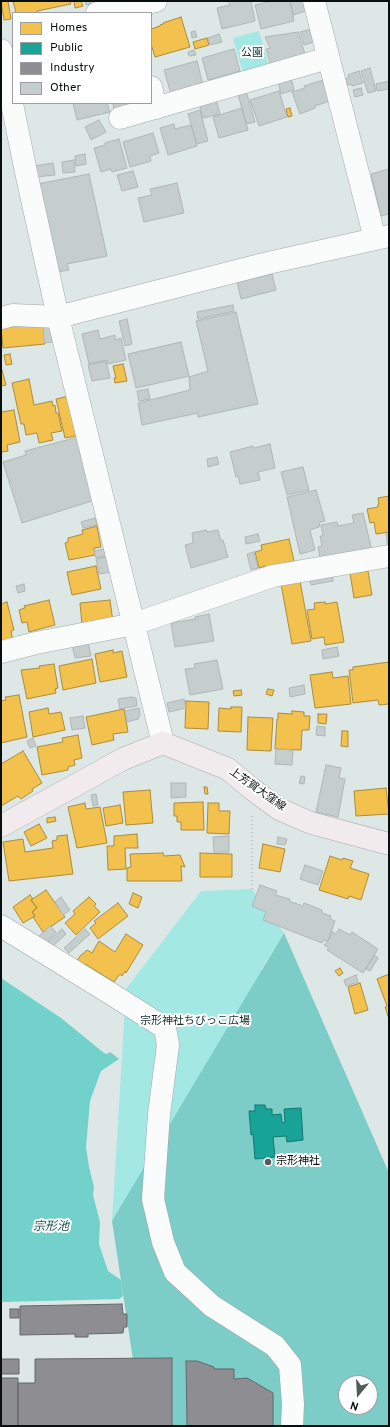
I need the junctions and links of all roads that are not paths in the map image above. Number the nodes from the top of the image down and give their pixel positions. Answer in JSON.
{"nodes":[{"id":1,"x":156,"y":1,"type":"edge"},
{"id":2,"x":314,"y":1,"type":"edge"},
{"id":3,"x":131,"y":10,"type":"edge"},
{"id":4,"x":108,"y":12,"type":"edge"},
{"id":5,"x":1,"y":50,"type":"edge"},
{"id":6,"x":328,"y":58,"type":"junction"},
{"id":7,"x":154,"y":97,"type":"edge"},
{"id":8,"x":12,"y":104,"type":"edge"},
{"id":9,"x":12,"y":104,"type":"edge"},
{"id":10,"x":143,"y":104,"type":"edge"},
{"id":11,"x":120,"y":118,"type":"dead end"},
{"id":12,"x":382,"y":237,"type":"edge"},
{"id":13,"x":58,"y":317,"type":"junction"},
{"id":14,"x":1,"y":318,"type":"edge"},
{"id":15,"x":389,"y":556,"type":"edge"},
{"id":16,"x":134,"y":624,"type":"junction"},
{"id":17,"x":1,"y":652,"type":"edge"},
{"id":18,"x":163,"y":743,"type":"junction"},
{"id":19,"x":1,"y":826,"type":"edge"},
{"id":20,"x":389,"y":844,"type":"edge"},
{"id":21,"x":1,"y":926,"type":"edge"},
{"id":22,"x":292,"y":1426,"type":"edge"}],
"edges":[{"from":1,"to":3,"type":"street"},
{"from":2,"to":6,"type":"street"},
{"from":3,"to":4,"type":"street"},
{"from":5,"to":8,"type":"street"},
{"from":6,"to":7,"type":"street"},
{"from":6,"to":12,"type":"street"},
{"from":9,"to":13,"type":"street"},
{"from":10,"to":11,"type":"street"},
{"from":12,"to":13,"type":"street"},
{"from":13,"to":14,"type":"street"},
{"from":13,"to":16,"type":"street"},
{"from":15,"to":16,"type":"street"},
{"from":16,"to":17,"type":"street"},
{"from":16,"to":18,"type":"street"},
{"from":18,"to":19,"type":"main road"},
{"from":18,"to":20,"type":"main road","name":"上芳賀大窪線"},
{"from":21,"to":22,"type":"street"}]}
